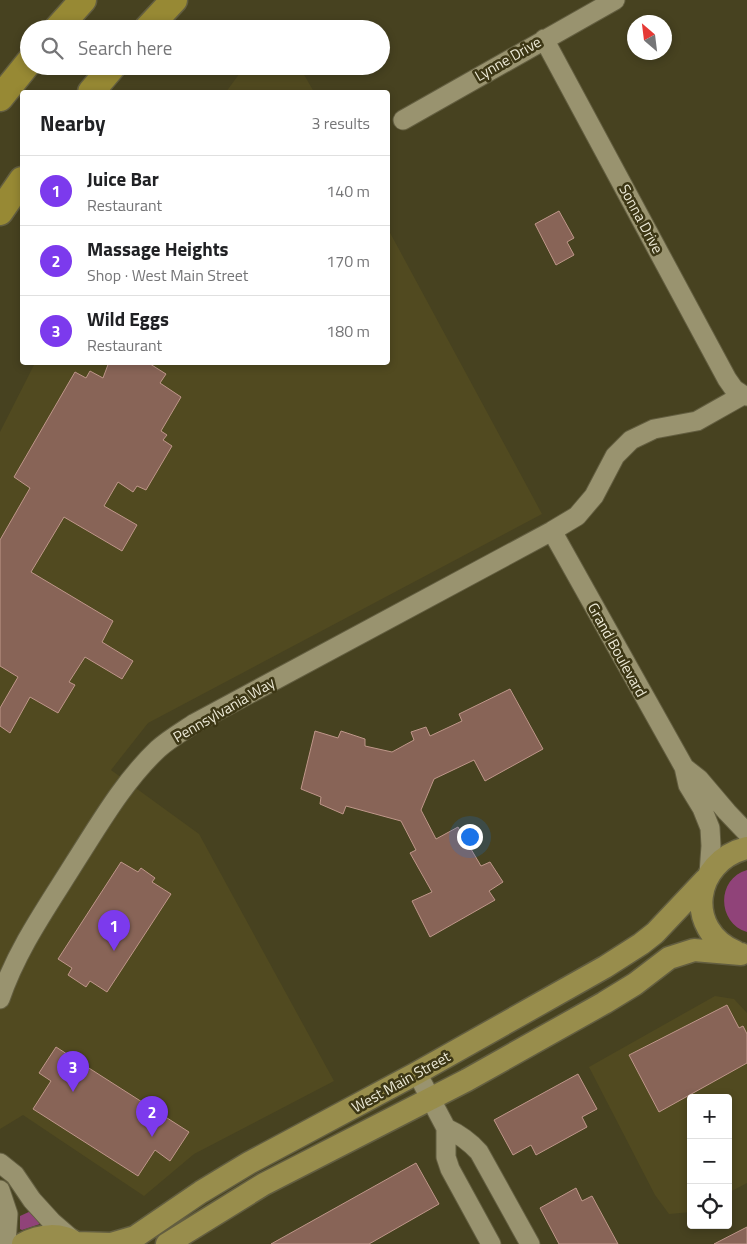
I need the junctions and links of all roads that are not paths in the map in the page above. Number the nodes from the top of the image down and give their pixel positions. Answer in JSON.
{"nodes":[{"id":1,"x":83,"y":0,"type":"edge"},
{"id":2,"x":174,"y":0,"type":"edge"},
{"id":3,"x":615,"y":0,"type":"edge"},
{"id":4,"x":65,"y":20,"type":"edge"},
{"id":5,"x":156,"y":20,"type":"edge"},
{"id":6,"x":544,"y":39,"type":"junction"},
{"id":7,"x":20,"y":73,"type":"edge"},
{"id":8,"x":105,"y":75,"type":"edge"},
{"id":9,"x":93,"y":90,"type":"edge"},
{"id":10,"x":0,"y":98,"type":"edge"},
{"id":11,"x":402,"y":120,"type":"dead end"},
{"id":12,"x":20,"y":183,"type":"edge"},
{"id":13,"x":0,"y":212,"type":"edge"},
{"id":14,"x":745,"y":395,"type":"edge"},
{"id":15,"x":552,"y":531,"type":"junction"},
{"id":16,"x":684,"y":767,"type":"junction"},
{"id":17,"x":747,"y":832,"type":"edge"},
{"id":18,"x":747,"y":848,"type":"edge"},
{"id":19,"x":707,"y":877,"type":"junction"},
{"id":20,"x":744,"y":955,"type":"edge"},
{"id":21,"x":0,"y":999,"type":"edge"},
{"id":22,"x":417,"y":1073,"type":"junction"},
{"id":23,"x":430,"y":1098,"type":"junction"},
{"id":24,"x":446,"y":1128,"type":"junction"},
{"id":25,"x":0,"y":1165,"type":"edge"},
{"id":26,"x":0,"y":1190,"type":"edge"},
{"id":27,"x":76,"y":1243,"type":"edge"},
{"id":28,"x":6,"y":1244,"type":"edge"},
{"id":29,"x":23,"y":1244,"type":"edge"},
{"id":30,"x":167,"y":1244,"type":"edge"},
{"id":31,"x":491,"y":1244,"type":"edge"},
{"id":32,"x":530,"y":1244,"type":"edge"}],
"edges":[{"from":1,"to":4,"type":"highway"},
{"from":2,"to":5,"type":"highway"},
{"from":3,"to":6,"type":"street","name":"Lynne Drive"},
{"from":6,"to":11,"type":"street","name":"Lynne Drive"},
{"from":6,"to":14,"type":"street","name":"Sonna Drive"},
{"from":7,"to":10,"type":"highway"},
{"from":8,"to":9,"type":"highway"},
{"from":12,"to":13,"type":"highway"},
{"from":14,"to":15,"type":"street","name":"Pennsylvania Way"},
{"from":15,"to":16,"type":"street","name":"Grand Boulevard"},
{"from":15,"to":21,"type":"street","name":"Pennsylvania Way"},
{"from":16,"to":17,"type":"street","name":"Grand Boulevard"},
{"from":16,"to":19,"type":"street","name":"Grand Boulevard"},
{"from":18,"to":19,"type":"main road","name":"West Main Street"},
{"from":19,"to":20,"type":"main road"},
{"from":19,"to":22,"type":"main road","name":"West Main Street"},
{"from":20,"to":23,"type":"main road","name":"West Main Street"},
{"from":22,"to":23,"type":"street"},
{"from":22,"to":27,"type":"main road","name":"West Main Street"},
{"from":23,"to":24,"type":"street"},
{"from":23,"to":30,"type":"main road","name":"West Main Street"},
{"from":24,"to":31,"type":"street"},
{"from":24,"to":32,"type":"street"},
{"from":25,"to":27,"type":"street"},
{"from":26,"to":28,"type":"street"},
{"from":27,"to":29,"type":"main road","name":"West Main Street"}]}
